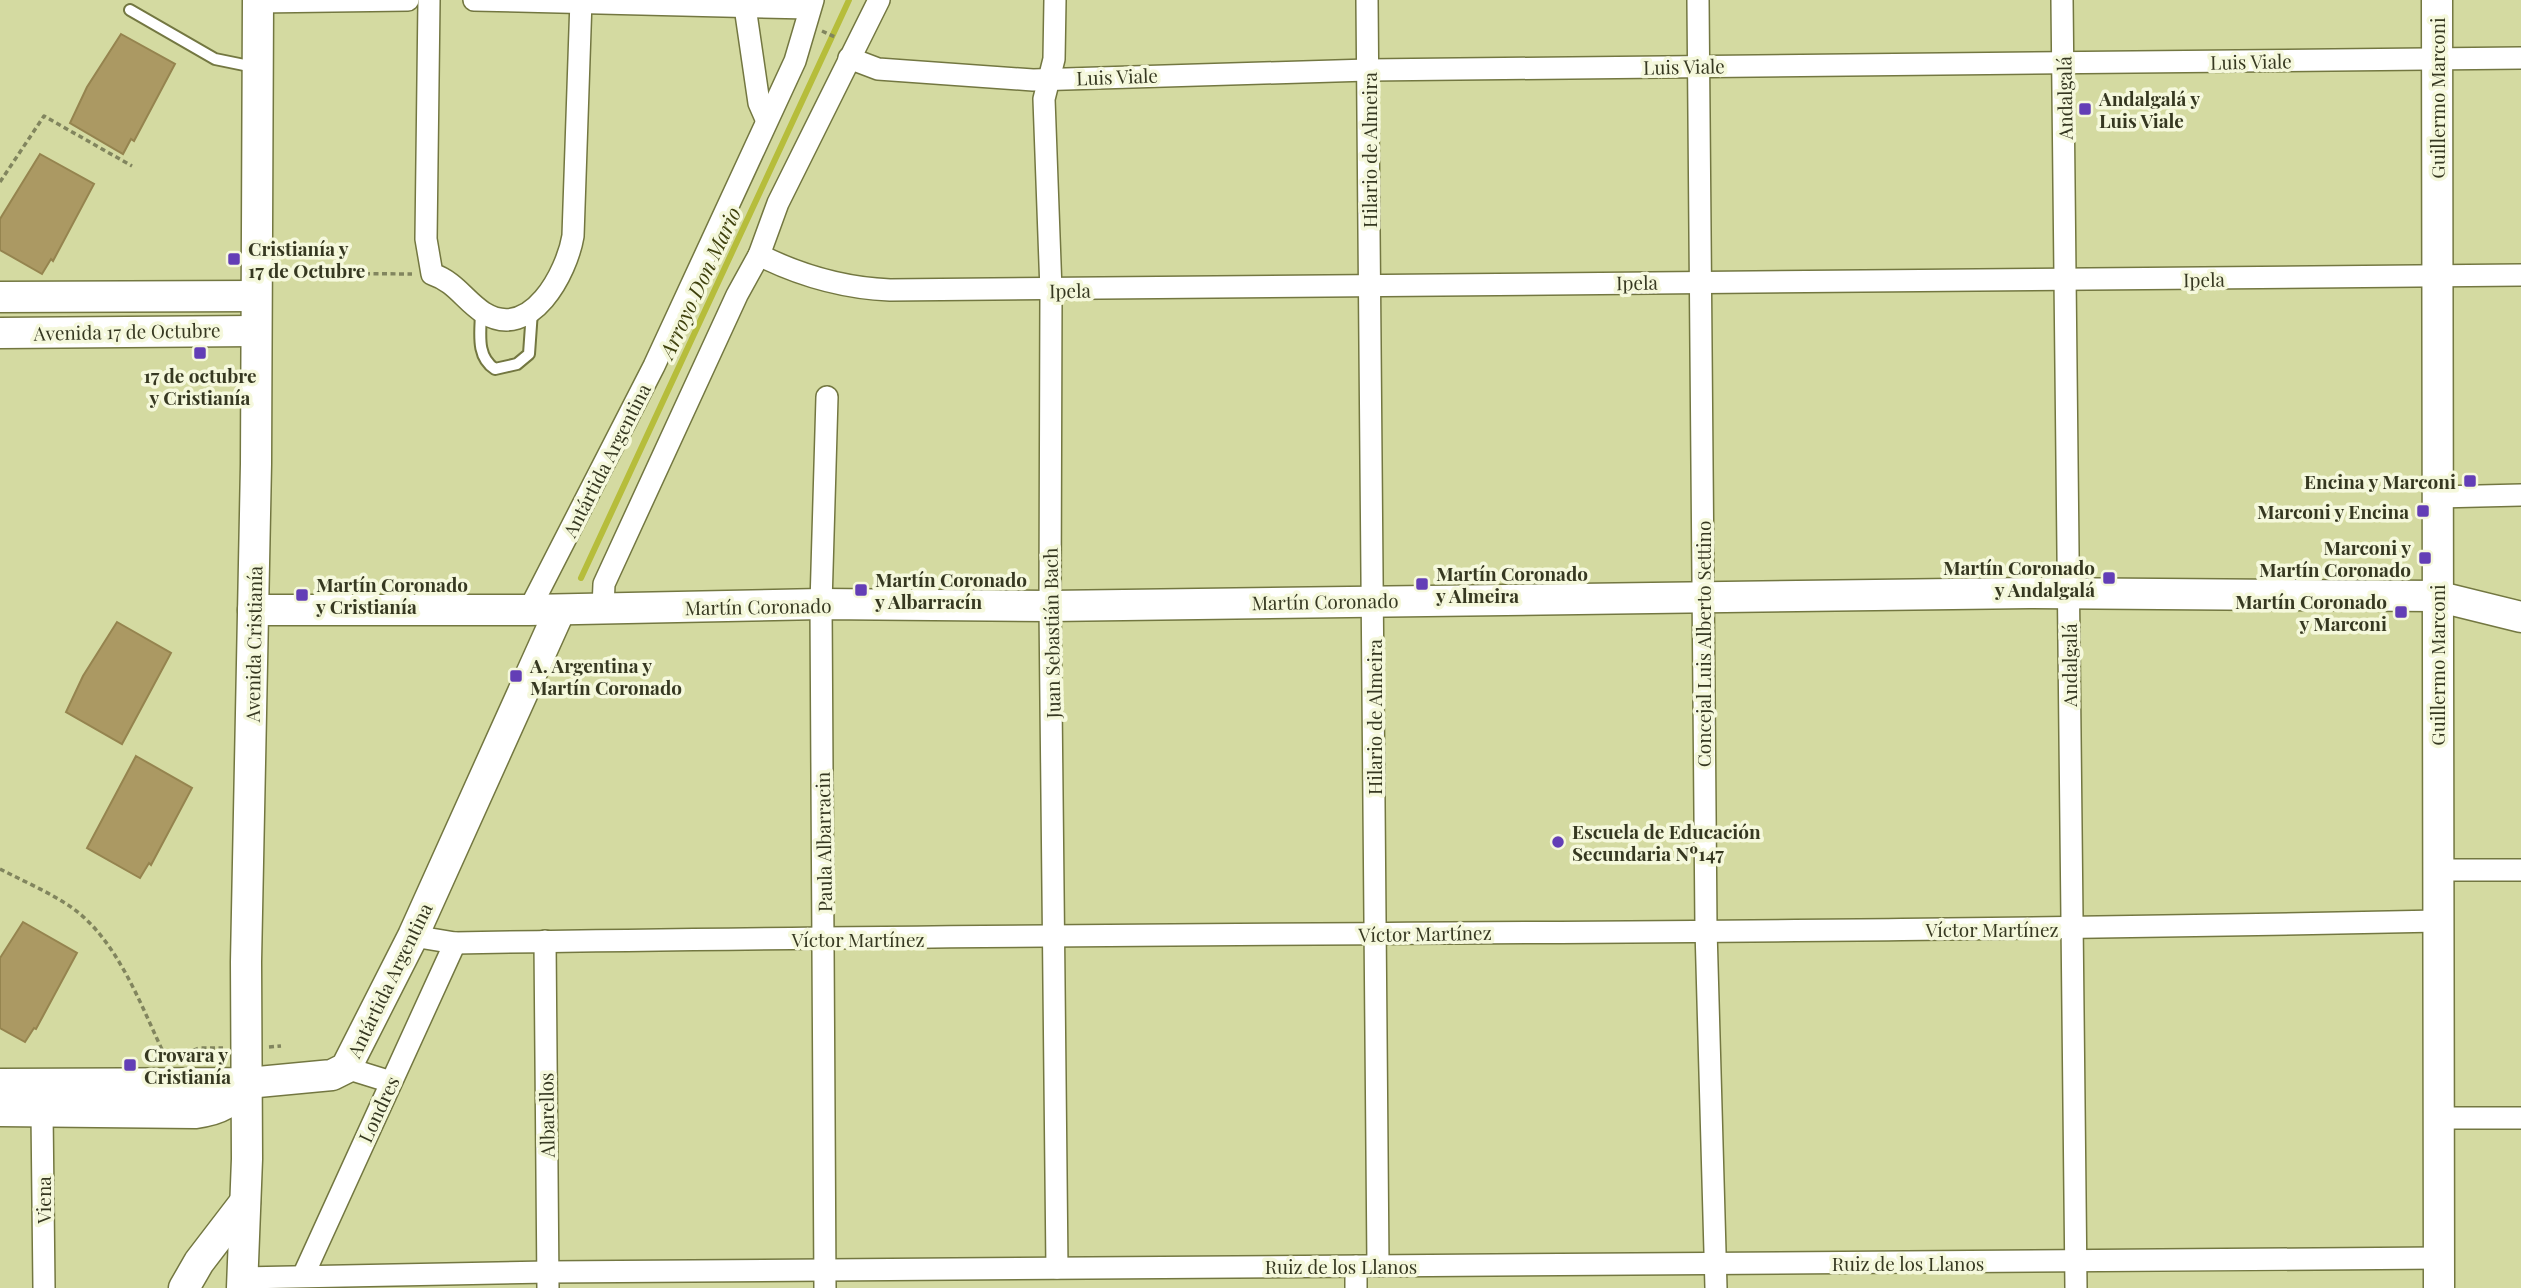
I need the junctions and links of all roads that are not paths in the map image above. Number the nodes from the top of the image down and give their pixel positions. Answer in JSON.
{"nodes":[{"id":1,"x":408,"y":0,"type":"edge"},
{"id":2,"x":429,"y":0,"type":"edge"},
{"id":3,"x":474,"y":0,"type":"edge"},
{"id":4,"x":581,"y":0,"type":"edge"},
{"id":5,"x":879,"y":0,"type":"edge"},
{"id":6,"x":1055,"y":0,"type":"edge"},
{"id":7,"x":1367,"y":0,"type":"edge"},
{"id":8,"x":1698,"y":0,"type":"edge"},
{"id":9,"x":2062,"y":0,"type":"edge"},
{"id":10,"x":2437,"y":0,"type":"edge"},
{"id":11,"x":258,"y":1,"type":"edge"},
{"id":12,"x":744,"y":3,"type":"edge"},
{"id":13,"x":811,"y":4,"type":"edge"},
{"id":14,"x":130,"y":10,"type":"dead end"},
{"id":15,"x":848,"y":50,"type":"junction"},
{"id":16,"x":2437,"y":58,"type":"junction"},
{"id":17,"x":2521,"y":58,"type":"edge"},
{"id":18,"x":2063,"y":63,"type":"junction"},
{"id":19,"x":1699,"y":66,"type":"junction"},
{"id":20,"x":257,"y":68,"type":"junction"},
{"id":21,"x":1368,"y":70,"type":"junction"},
{"id":22,"x":1048,"y":79,"type":"junction"},
{"id":23,"x":766,"y":119,"type":"junction"},
{"id":24,"x":760,"y":255,"type":"junction"},
{"id":25,"x":2521,"y":275,"type":"edge"},
{"id":26,"x":2438,"y":276,"type":"junction"},
{"id":27,"x":1702,"y":281,"type":"junction"},
{"id":28,"x":2066,"y":281,"type":"junction"},
{"id":29,"x":254,"y":284,"type":"junction"},
{"id":30,"x":1369,"y":285,"type":"junction"},
{"id":31,"x":1051,"y":291,"type":"junction"},
{"id":32,"x":0,"y":297,"type":"edge"},
{"id":33,"x":533,"y":309,"type":"junction"},
{"id":34,"x":481,"y":310,"type":"junction"},
{"id":35,"x":254,"y":331,"type":"junction"},
{"id":36,"x":0,"y":333,"type":"edge"},
{"id":37,"x":827,"y":397,"type":"dead end"},
{"id":38,"x":2521,"y":495,"type":"edge"},
{"id":39,"x":2438,"y":497,"type":"junction"},
{"id":40,"x":2068,"y":593,"type":"junction"},
{"id":41,"x":1703,"y":596,"type":"junction"},
{"id":42,"x":2436,"y":596,"type":"junction"},
{"id":43,"x":1373,"y":600,"type":"junction"},
{"id":44,"x":821,"y":604,"type":"junction"},
{"id":45,"x":1050,"y":606,"type":"junction"},
{"id":46,"x":603,"y":608,"type":"junction"},
{"id":47,"x":253,"y":610,"type":"junction"},
{"id":48,"x":529,"y":610,"type":"junction"},
{"id":49,"x":561,"y":610,"type":"junction"},
{"id":50,"x":2521,"y":617,"type":"edge"},
{"id":51,"x":2438,"y":870,"type":"junction"},
{"id":52,"x":2521,"y":870,"type":"edge"},
{"id":53,"x":2438,"y":921,"type":"junction"},
{"id":54,"x":1706,"y":929,"type":"junction"},
{"id":55,"x":2071,"y":929,"type":"junction"},
{"id":56,"x":1375,"y":933,"type":"junction"},
{"id":57,"x":413,"y":936,"type":"junction"},
{"id":58,"x":1056,"y":937,"type":"junction"},
{"id":59,"x":824,"y":939,"type":"junction"},
{"id":60,"x":545,"y":941,"type":"junction"},
{"id":61,"x":455,"y":943,"type":"junction"},
{"id":62,"x":346,"y":1068,"type":"junction"},
{"id":63,"x":0,"y":1083,"type":"edge"},
{"id":64,"x":247,"y":1083,"type":"junction"},
{"id":65,"x":391,"y":1083,"type":"junction"},
{"id":66,"x":0,"y":1111,"type":"edge"},
{"id":67,"x":42,"y":1112,"type":"junction"},
{"id":68,"x":2440,"y":1118,"type":"junction"},
{"id":69,"x":2521,"y":1118,"type":"edge"},
{"id":70,"x":245,"y":1202,"type":"junction"},
{"id":71,"x":2440,"y":1258,"type":"junction"},
{"id":72,"x":200,"y":1262,"type":"junction"},
{"id":73,"x":2076,"y":1262,"type":"junction"},
{"id":74,"x":1716,"y":1263,"type":"junction"},
{"id":75,"x":1378,"y":1265,"type":"junction"},
{"id":76,"x":1356,"y":1266,"type":"junction"},
{"id":77,"x":1056,"y":1268,"type":"junction"},
{"id":78,"x":242,"y":1276,"type":"edge"},
{"id":79,"x":303,"y":1276,"type":"junction"},
{"id":80,"x":1102,"y":1278,"type":"edge"},
{"id":81,"x":825,"y":1279,"type":"edge"},
{"id":82,"x":548,"y":1280,"type":"edge"},
{"id":83,"x":44,"y":1288,"type":"edge"},
{"id":84,"x":184,"y":1288,"type":"edge"},
{"id":85,"x":1356,"y":1288,"type":"edge"},
{"id":86,"x":1716,"y":1288,"type":"edge"},
{"id":87,"x":2076,"y":1288,"type":"edge"},
{"id":88,"x":2439,"y":1288,"type":"edge"}],
"edges":[{"from":1,"to":11,"type":"street"},
{"from":2,"to":34,"type":"street"},
{"from":3,"to":4,"type":"street"},
{"from":4,"to":12,"type":"street"},
{"from":4,"to":33,"type":"street"},
{"from":5,"to":15,"type":"street"},
{"from":6,"to":22,"type":"street","name":"Juan Sebastián Bach"},
{"from":7,"to":21,"type":"street","name":"Hilario de Almeira"},
{"from":8,"to":19,"type":"street","name":"Concejal Luis Alberto Settino"},
{"from":9,"to":18,"type":"street","name":"Andalgalá"},
{"from":10,"to":16,"type":"street","name":"Guillermo Marconi"},
{"from":11,"to":20,"type":"street","name":"Avenida Cristianía"},
{"from":12,"to":13,"type":"street"},
{"from":12,"to":23,"type":"street"},
{"from":13,"to":23,"type":"street","name":"Antártida Argentina"},
{"from":14,"to":20,"type":"lane"},
{"from":15,"to":22,"type":"street","name":"Luis Viale"},
{"from":15,"to":24,"type":"street"},
{"from":16,"to":17,"type":"street","name":"Luis Viale"},
{"from":16,"to":18,"type":"street","name":"Luis Viale"},
{"from":16,"to":26,"type":"street","name":"Guillermo Marconi"},
{"from":18,"to":19,"type":"street","name":"Luis Viale"},
{"from":18,"to":28,"type":"street","name":"Andalgalá"},
{"from":19,"to":21,"type":"street","name":"Luis Viale"},
{"from":19,"to":27,"type":"street","name":"Concejal Luis Alberto Settino"},
{"from":20,"to":29,"type":"street","name":"Avenida Cristianía"},
{"from":21,"to":22,"type":"street","name":"Luis Viale"},
{"from":21,"to":30,"type":"street","name":"Hilario de Almeira"},
{"from":22,"to":31,"type":"street","name":"Juan Sebastián Bach"},
{"from":23,"to":48,"type":"street","name":"Antártida Argentina"},
{"from":24,"to":31,"type":"street","name":"Ipela"},
{"from":24,"to":46,"type":"street"},
{"from":25,"to":26,"type":"street","name":"Ipela"},
{"from":26,"to":28,"type":"street","name":"Ipela"},
{"from":26,"to":39,"type":"street","name":"Guillermo Marconi"},
{"from":27,"to":28,"type":"street","name":"Ipela"},
{"from":27,"to":30,"type":"street","name":"Ipela"},
{"from":27,"to":41,"type":"street","name":"Concejal Luis Alberto Settino"},
{"from":28,"to":40,"type":"street","name":"Andalgalá"},
{"from":29,"to":32,"type":"street","name":"Avenida 17 de Octubre"},
{"from":29,"to":35,"type":"street","name":"Avenida Cristianía"},
{"from":30,"to":31,"type":"street","name":"Ipela"},
{"from":30,"to":43,"type":"street","name":"Hilario de Almeira"},
{"from":31,"to":45,"type":"street","name":"Juan Sebastián Bach"},
{"from":33,"to":34,"type":"street"},
{"from":33,"to":34,"type":"lane"},
{"from":35,"to":36,"type":"street","name":"Avenida 17 de Octubre"},
{"from":35,"to":47,"type":"street","name":"Avenida Cristianía"},
{"from":37,"to":44,"type":"street","name":"Paula Albarracin"},
{"from":38,"to":39,"type":"street"},
{"from":39,"to":42,"type":"street","name":"Guillermo Marconi"},
{"from":40,"to":41,"type":"street","name":"Martín Coronado"},
{"from":40,"to":42,"type":"street","name":"Martín Coronado"},
{"from":40,"to":55,"type":"street","name":"Andalgalá"},
{"from":41,"to":43,"type":"street","name":"Martín Coronado"},
{"from":41,"to":54,"type":"street","name":"Concejal Luis Alberto Settino"},
{"from":42,"to":50,"type":"street","name":"Martín Coronado"},
{"from":42,"to":51,"type":"street","name":"Guillermo Marconi"},
{"from":43,"to":45,"type":"street","name":"Martín Coronado"},
{"from":43,"to":56,"type":"street","name":"Hilario de Almeira"},
{"from":44,"to":45,"type":"street","name":"Martín Coronado"},
{"from":44,"to":46,"type":"street","name":"Martín Coronado"},
{"from":44,"to":59,"type":"street","name":"Paula Albarracin"},
{"from":45,"to":58,"type":"street","name":"Juan Sebastián Bach"},
{"from":46,"to":49,"type":"street","name":"Martín Coronado"},
{"from":47,"to":48,"type":"street","name":"Martín Coronado"},
{"from":47,"to":64,"type":"street","name":"Avenida Cristianía"},
{"from":48,"to":49,"type":"street","name":"Martín Coronado"},
{"from":49,"to":57,"type":"street","name":"Antártida Argentina"},
{"from":51,"to":52,"type":"street"},
{"from":51,"to":53,"type":"street","name":"Guillermo Marconi"},
{"from":53,"to":55,"type":"street","name":"Víctor Martínez"},
{"from":53,"to":68,"type":"street","name":"Guillermo Marconi"},
{"from":54,"to":55,"type":"street","name":"Víctor Martínez"},
{"from":54,"to":56,"type":"street","name":"Víctor Martínez"},
{"from":54,"to":74,"type":"street","name":"Concejal Luis Alberto Settino"},
{"from":55,"to":73,"type":"street","name":"Andalgalá"},
{"from":56,"to":58,"type":"street","name":"Víctor Martínez"},
{"from":56,"to":75,"type":"street","name":"Hilario de Almeira"},
{"from":57,"to":61,"type":"street","name":"Víctor Martínez"},
{"from":57,"to":62,"type":"street","name":"Antártida Argentina"},
{"from":58,"to":59,"type":"street","name":"Víctor Martínez"},
{"from":58,"to":77,"type":"street","name":"Juan Sebastián Bach"},
{"from":59,"to":60,"type":"street","name":"Víctor Martínez"},
{"from":59,"to":81,"type":"street","name":"Paula Albarracin"},
{"from":60,"to":61,"type":"street","name":"Víctor Martínez"},
{"from":60,"to":82,"type":"street","name":"Albarellos"},
{"from":61,"to":65,"type":"street","name":"Londres"},
{"from":62,"to":64,"type":"street","name":"Antártida Argentina"},
{"from":62,"to":65,"type":"street"},
{"from":63,"to":64,"type":"street","name":"Antártida Argentina"},
{"from":64,"to":67,"type":"street"},
{"from":64,"to":70,"type":"street","name":"Avenida Cristianía"},
{"from":65,"to":79,"type":"street","name":"Londres"},
{"from":66,"to":67,"type":"street"},
{"from":67,"to":83,"type":"street","name":"Viena"},
{"from":68,"to":69,"type":"street"},
{"from":68,"to":71,"type":"street","name":"Guillermo Marconi"},
{"from":70,"to":72,"type":"street"},
{"from":70,"to":78,"type":"street","name":"Avenida Cristianía"},
{"from":71,"to":73,"type":"street","name":"Ruiz de los Llanos"},
{"from":71,"to":88,"type":"street","name":"Guillermo Marconi"},
{"from":72,"to":78,"type":"street"},
{"from":72,"to":84,"type":"street"},
{"from":73,"to":74,"type":"street","name":"Ruiz de los Llanos"},
{"from":73,"to":87,"type":"street","name":"Andalgalá"},
{"from":74,"to":75,"type":"street","name":"Ruiz de los Llanos"},
{"from":74,"to":86,"type":"street","name":"Concejal Luis Alberto Settino"},
{"from":75,"to":76,"type":"street","name":"Ruiz de los Llanos"},
{"from":76,"to":80,"type":"street","name":"Ruiz de los Llanos"},
{"from":76,"to":85,"type":"street"},
{"from":77,"to":80,"type":"street","name":"Ruiz de los Llanos"},
{"from":77,"to":81,"type":"street","name":"Ruiz de los Llanos"},
{"from":78,"to":79,"type":"street","name":"Ruiz de los Llanos"},
{"from":79,"to":82,"type":"street","name":"Ruiz de los Llanos"},
{"from":81,"to":82,"type":"street","name":"Ruiz de los Llanos"}]}
